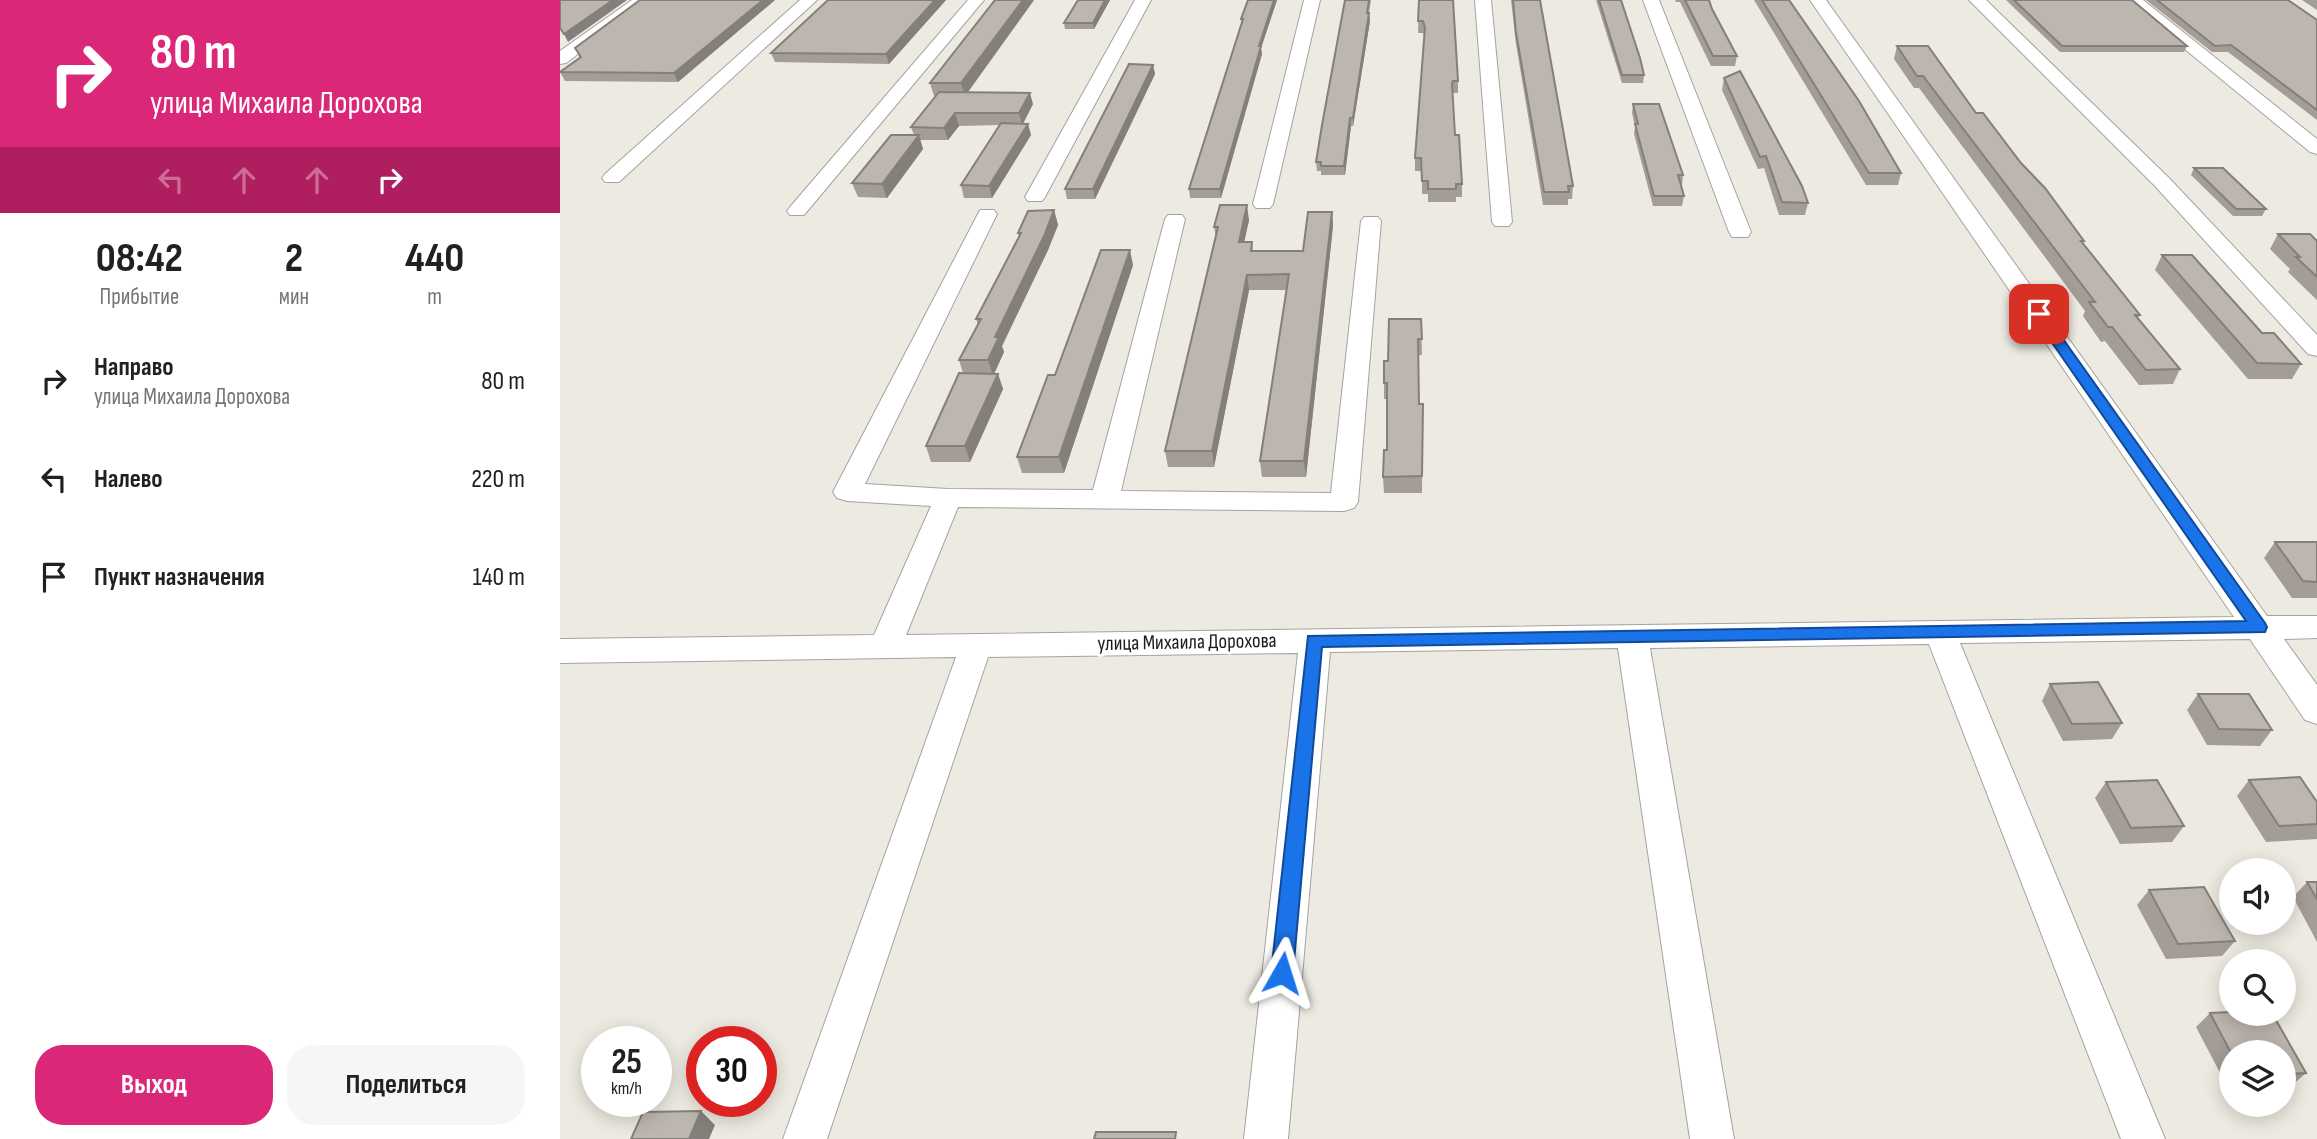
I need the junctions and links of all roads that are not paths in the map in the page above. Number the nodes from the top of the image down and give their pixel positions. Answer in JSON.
{"nodes":[{"id":1,"x":642,"y":0,"type":"edge"},
{"id":2,"x":809,"y":0,"type":"edge"},
{"id":3,"x":976,"y":0,"type":"edge"},
{"id":4,"x":1143,"y":0,"type":"edge"},
{"id":5,"x":1312,"y":0,"type":"edge"},
{"id":6,"x":1483,"y":0,"type":"edge"},
{"id":7,"x":1651,"y":0,"type":"edge"},
{"id":8,"x":1818,"y":0,"type":"edge"},
{"id":9,"x":1977,"y":0,"type":"edge"},
{"id":10,"x":2133,"y":0,"type":"edge"},
{"id":11,"x":560,"y":59,"type":"edge"},
{"id":12,"x":2317,"y":148,"type":"edge"},
{"id":13,"x":612,"y":178,"type":"dead end"},
{"id":14,"x":1035,"y":197,"type":"dead end"},
{"id":15,"x":1263,"y":204,"type":"dead end"},
{"id":16,"x":797,"y":211,"type":"dead end"},
{"id":17,"x":987,"y":214,"type":"dead end"},
{"id":18,"x":1175,"y":219,"type":"dead end"},
{"id":19,"x":1371,"y":221,"type":"dead end"},
{"id":20,"x":1502,"y":222,"type":"dead end"},
{"id":21,"x":1740,"y":232,"type":"dead end"},
{"id":22,"x":2317,"y":349,"type":"edge"},
{"id":23,"x":948,"y":498,"type":"junction"},
{"id":24,"x":1104,"y":501,"type":"junction"},
{"id":25,"x":2259,"y":627,"type":"junction"},
{"id":26,"x":2317,"y":627,"type":"edge"},
{"id":27,"x":1940,"y":632,"type":"junction"},
{"id":28,"x":1632,"y":636,"type":"junction"},
{"id":29,"x":1314,"y":640,"type":"junction"},
{"id":30,"x":976,"y":646,"type":"junction"},
{"id":31,"x":884,"y":647,"type":"junction"},
{"id":32,"x":560,"y":651,"type":"edge"},
{"id":33,"x":2317,"y":711,"type":"edge"},
{"id":34,"x":805,"y":1139,"type":"edge"},
{"id":35,"x":1266,"y":1139,"type":"edge"},
{"id":36,"x":1712,"y":1139,"type":"edge"},
{"id":37,"x":2143,"y":1139,"type":"edge"}],
"edges":[{"from":1,"to":11,"type":"street"},
{"from":2,"to":13,"type":"street"},
{"from":3,"to":16,"type":"street"},
{"from":4,"to":14,"type":"street"},
{"from":5,"to":15,"type":"street"},
{"from":6,"to":20,"type":"street"},
{"from":7,"to":21,"type":"street"},
{"from":8,"to":25,"type":"street"},
{"from":9,"to":22,"type":"street"},
{"from":10,"to":12,"type":"street"},
{"from":17,"to":23,"type":"street"},
{"from":18,"to":24,"type":"street"},
{"from":19,"to":24,"type":"street"},
{"from":23,"to":24,"type":"street"},
{"from":23,"to":31,"type":"street"},
{"from":25,"to":26,"type":"street","name":"улица Михаила Дорохова"},
{"from":25,"to":27,"type":"street","name":"улица Михаила Дорохова"},
{"from":25,"to":33,"type":"street"},
{"from":27,"to":28,"type":"street","name":"улица Михаила Дорохова"},
{"from":27,"to":37,"type":"street"},
{"from":28,"to":29,"type":"street","name":"улица Михаила Дорохова"},
{"from":28,"to":36,"type":"street"},
{"from":29,"to":30,"type":"street","name":"улица Михаила Дорохова"},
{"from":29,"to":35,"type":"street"},
{"from":30,"to":31,"type":"street","name":"улица Михаила Дорохова"},
{"from":30,"to":34,"type":"street"},
{"from":31,"to":32,"type":"street","name":"улица Михаила Дорохова"}]}
